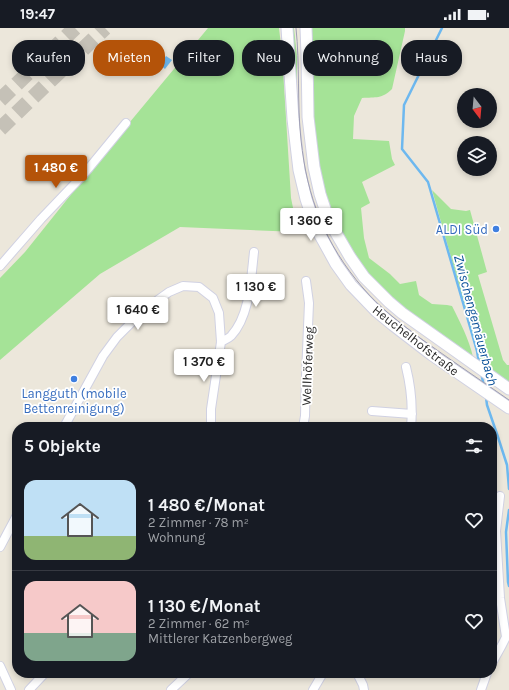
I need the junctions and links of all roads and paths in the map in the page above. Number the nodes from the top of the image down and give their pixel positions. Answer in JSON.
{"nodes":[{"id":1,"x":287,"y":28,"type":"edge"},
{"id":2,"x":306,"y":28,"type":"edge"},
{"id":3,"x":126,"y":123,"type":"dead end"},
{"id":4,"x":254,"y":252,"type":"dead end"},
{"id":5,"x":0,"y":266,"type":"edge"},
{"id":6,"x":306,"y":281,"type":"dead end"},
{"id":7,"x":220,"y":342,"type":"junction"},
{"id":8,"x":406,"y":367,"type":"dead end"},
{"id":9,"x":505,"y":387,"type":"edge"},
{"id":10,"x":505,"y":405,"type":"edge"},
{"id":11,"x":372,"y":411,"type":"dead end"},
{"id":12,"x":412,"y":414,"type":"junction"},
{"id":13,"x":67,"y":422,"type":"edge"},
{"id":14,"x":211,"y":422,"type":"edge"},
{"id":15,"x":304,"y":422,"type":"edge"},
{"id":16,"x":411,"y":422,"type":"edge"},
{"id":17,"x":500,"y":496,"type":"dead end"},
{"id":18,"x":497,"y":522,"type":"edge"},
{"id":19,"x":12,"y":524,"type":"edge"},
{"id":20,"x":0,"y":547,"type":"edge"},
{"id":21,"x":497,"y":548,"type":"edge"},
{"id":22,"x":497,"y":654,"type":"edge"},
{"id":23,"x":0,"y":666,"type":"edge"},
{"id":24,"x":40,"y":678,"type":"edge"},
{"id":25,"x":184,"y":678,"type":"edge"},
{"id":26,"x":320,"y":678,"type":"edge"},
{"id":27,"x":360,"y":678,"type":"edge"},
{"id":28,"x":485,"y":678,"type":"edge"},
{"id":29,"x":11,"y":690,"type":"edge"},
{"id":30,"x":29,"y":690,"type":"edge"},
{"id":31,"x":171,"y":690,"type":"edge"},
{"id":32,"x":313,"y":690,"type":"edge"},
{"id":33,"x":364,"y":690,"type":"edge"},
{"id":34,"x":481,"y":690,"type":"edge"}],
"edges":[{"from":1,"to":10,"type":"main road","name":"Heuchelhofstraße"},
{"from":2,"to":9,"type":"main road","name":"Heuchelhofstraße"},
{"from":3,"to":5,"type":"street"},
{"from":4,"to":7,"type":"street"},
{"from":6,"to":15,"type":"street","name":"Wellhöferweg"},
{"from":7,"to":13,"type":"street"},
{"from":7,"to":14,"type":"street"},
{"from":8,"to":12,"type":"street"},
{"from":11,"to":12,"type":"street"},
{"from":12,"to":16,"type":"street"},
{"from":17,"to":18,"type":"street"},
{"from":19,"to":20,"type":"street"},
{"from":21,"to":22,"type":"street"},
{"from":23,"to":29,"type":"street"},
{"from":24,"to":30,"type":"street"},
{"from":25,"to":31,"type":"street"},
{"from":26,"to":32,"type":"street"},
{"from":27,"to":33,"type":"street"},
{"from":28,"to":34,"type":"street"}]}
